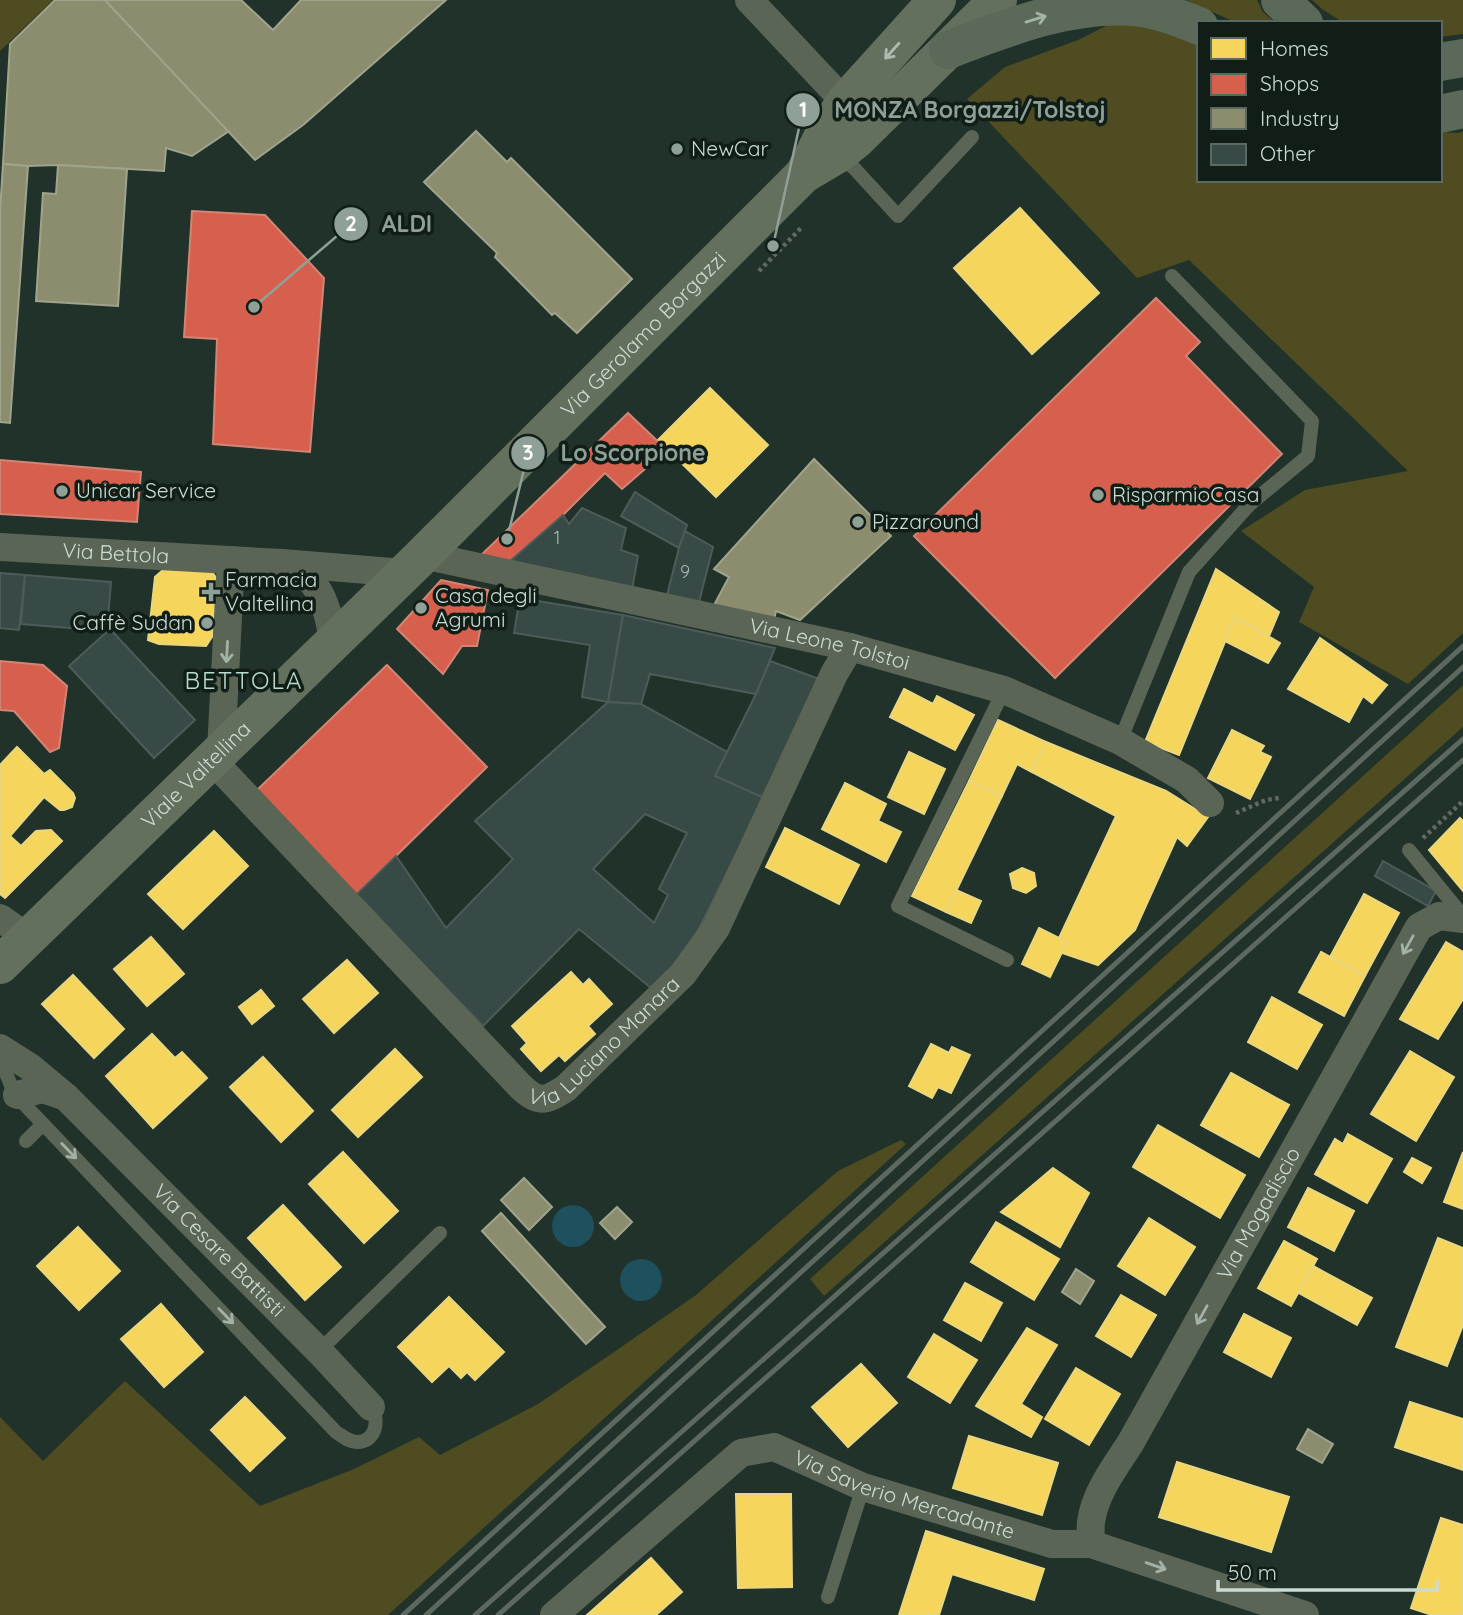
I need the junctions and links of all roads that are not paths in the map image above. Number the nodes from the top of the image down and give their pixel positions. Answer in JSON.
{"nodes":[{"id":1,"x":749,"y":0,"type":"edge"},
{"id":2,"x":937,"y":0,"type":"edge"},
{"id":3,"x":998,"y":0,"type":"edge"},
{"id":4,"x":1280,"y":0,"type":"edge"},
{"id":5,"x":1302,"y":21,"type":"edge"},
{"id":6,"x":1197,"y":25,"type":"edge"},
{"id":7,"x":948,"y":50,"type":"junction"},
{"id":8,"x":1463,"y":58,"type":"edge"},
{"id":9,"x":1442,"y":62,"type":"edge"},
{"id":10,"x":845,"y":102,"type":"junction"},
{"id":11,"x":1463,"y":109,"type":"edge"},
{"id":12,"x":1442,"y":114,"type":"edge"},
{"id":13,"x":972,"y":137,"type":"dead end"},
{"id":14,"x":830,"y":146,"type":"junction"},
{"id":15,"x":1171,"y":276,"type":"dead end"},
{"id":16,"x":0,"y":547,"type":"edge"},
{"id":17,"x":231,"y":560,"type":"junction"},
{"id":18,"x":282,"y":563,"type":"junction"},
{"id":19,"x":413,"y":564,"type":"junction"},
{"id":20,"x":333,"y":643,"type":"junction"},
{"id":21,"x":850,"y":647,"type":"junction"},
{"id":22,"x":1004,"y":690,"type":"junction"},
{"id":23,"x":1120,"y":741,"type":"junction"},
{"id":24,"x":216,"y":756,"type":"junction"},
{"id":25,"x":1210,"y":803,"type":"road end"},
{"id":26,"x":1409,"y":850,"type":"road end"},
{"id":27,"x":1463,"y":918,"type":"edge"},
{"id":28,"x":14,"y":928,"type":"edge"},
{"id":29,"x":1007,"y":960,"type":"dead end"},
{"id":30,"x":0,"y":965,"type":"edge"},
{"id":31,"x":0,"y":1048,"type":"edge"},
{"id":32,"x":0,"y":1058,"type":"edge"},
{"id":33,"x":17,"y":1095,"type":"junction"},
{"id":34,"x":66,"y":1097,"type":"junction"},
{"id":35,"x":43,"y":1124,"type":"junction"},
{"id":36,"x":26,"y":1141,"type":"dead end"},
{"id":37,"x":440,"y":1233,"type":"dead end"},
{"id":38,"x":319,"y":1352,"type":"junction"},
{"id":39,"x":371,"y":1407,"type":"joint"},
{"id":40,"x":863,"y":1487,"type":"junction"},
{"id":41,"x":1091,"y":1544,"type":"junction"},
{"id":42,"x":828,"y":1597,"type":"dead end"},
{"id":43,"x":554,"y":1615,"type":"edge"},
{"id":44,"x":1305,"y":1615,"type":"edge"}],
"edges":[{"from":1,"to":10,"type":"street"},
{"from":2,"to":10,"type":"main road","name":"Via Gerolamo Borgazzi","one_way":true},
{"from":3,"to":7,"type":"main road","name":"Via Gerolamo Borgazzi"},
{"from":4,"to":5,"type":"highway"},
{"from":7,"to":6,"type":"highway","one_way":true},
{"from":7,"to":14,"type":"main road","name":"Via Gerolamo Borgazzi"},
{"from":8,"to":9,"type":"highway"},
{"from":10,"to":14,"type":"main road","name":"Via Gerolamo Borgazzi"},
{"from":11,"to":12,"type":"highway"},
{"from":13,"to":14,"type":"lane"},
{"from":14,"to":19,"type":"main road","name":"Via Gerolamo Borgazzi"},
{"from":15,"to":23,"type":"lane"},
{"from":16,"to":17,"type":"street","name":"Via Bettola"},
{"from":17,"to":18,"type":"street","name":"Via Bettola"},
{"from":17,"to":24,"type":"street","one_way":true},
{"from":18,"to":19,"type":"street","name":"Via Bettola"},
{"from":18,"to":20,"type":"street","name":"Via Bettola"},
{"from":19,"to":20,"type":"main road","name":"Viale Valtellina"},
{"from":19,"to":21,"type":"street","name":"Via Leone Tolstoi"},
{"from":20,"to":24,"type":"main road","name":"Viale Valtellina"},
{"from":21,"to":22,"type":"street","name":"Via Leone Tolstoi"},
{"from":21,"to":24,"type":"street","name":"Via Luciano Manara"},
{"from":22,"to":23,"type":"street","name":"Via Leone Tolstoi"},
{"from":22,"to":29,"type":"lane"},
{"from":23,"to":25,"type":"street","name":"Via Leone Tolstoi"},
{"from":24,"to":28,"type":"main road","name":"Viale Valtellina"},
{"from":26,"to":27,"type":"lane"},
{"from":27,"to":41,"type":"street","name":"Via Mogadiscio","one_way":true},
{"from":28,"to":30,"type":"main road","name":"Viale Valtellina"},
{"from":31,"to":34,"type":"street","name":"Via Cesare Battisti"},
{"from":32,"to":33,"type":"lane"},
{"from":33,"to":34,"type":"street"},
{"from":33,"to":35,"type":"lane"},
{"from":34,"to":38,"type":"street","name":"Via Cesare Battisti"},
{"from":35,"to":36,"type":"lane"},
{"from":35,"to":39,"type":"lane","one_way":true},
{"from":37,"to":38,"type":"lane"},
{"from":38,"to":39,"type":"street","name":"Via Cesare Battisti"},
{"from":40,"to":41,"type":"street","name":"Via Saverio Mercadante"},
{"from":40,"to":42,"type":"lane"},
{"from":40,"to":43,"type":"street","name":"Via Saverio Mercadante"},
{"from":41,"to":44,"type":"street","name":"Via Saverio Mercadante","one_way":true}]}
